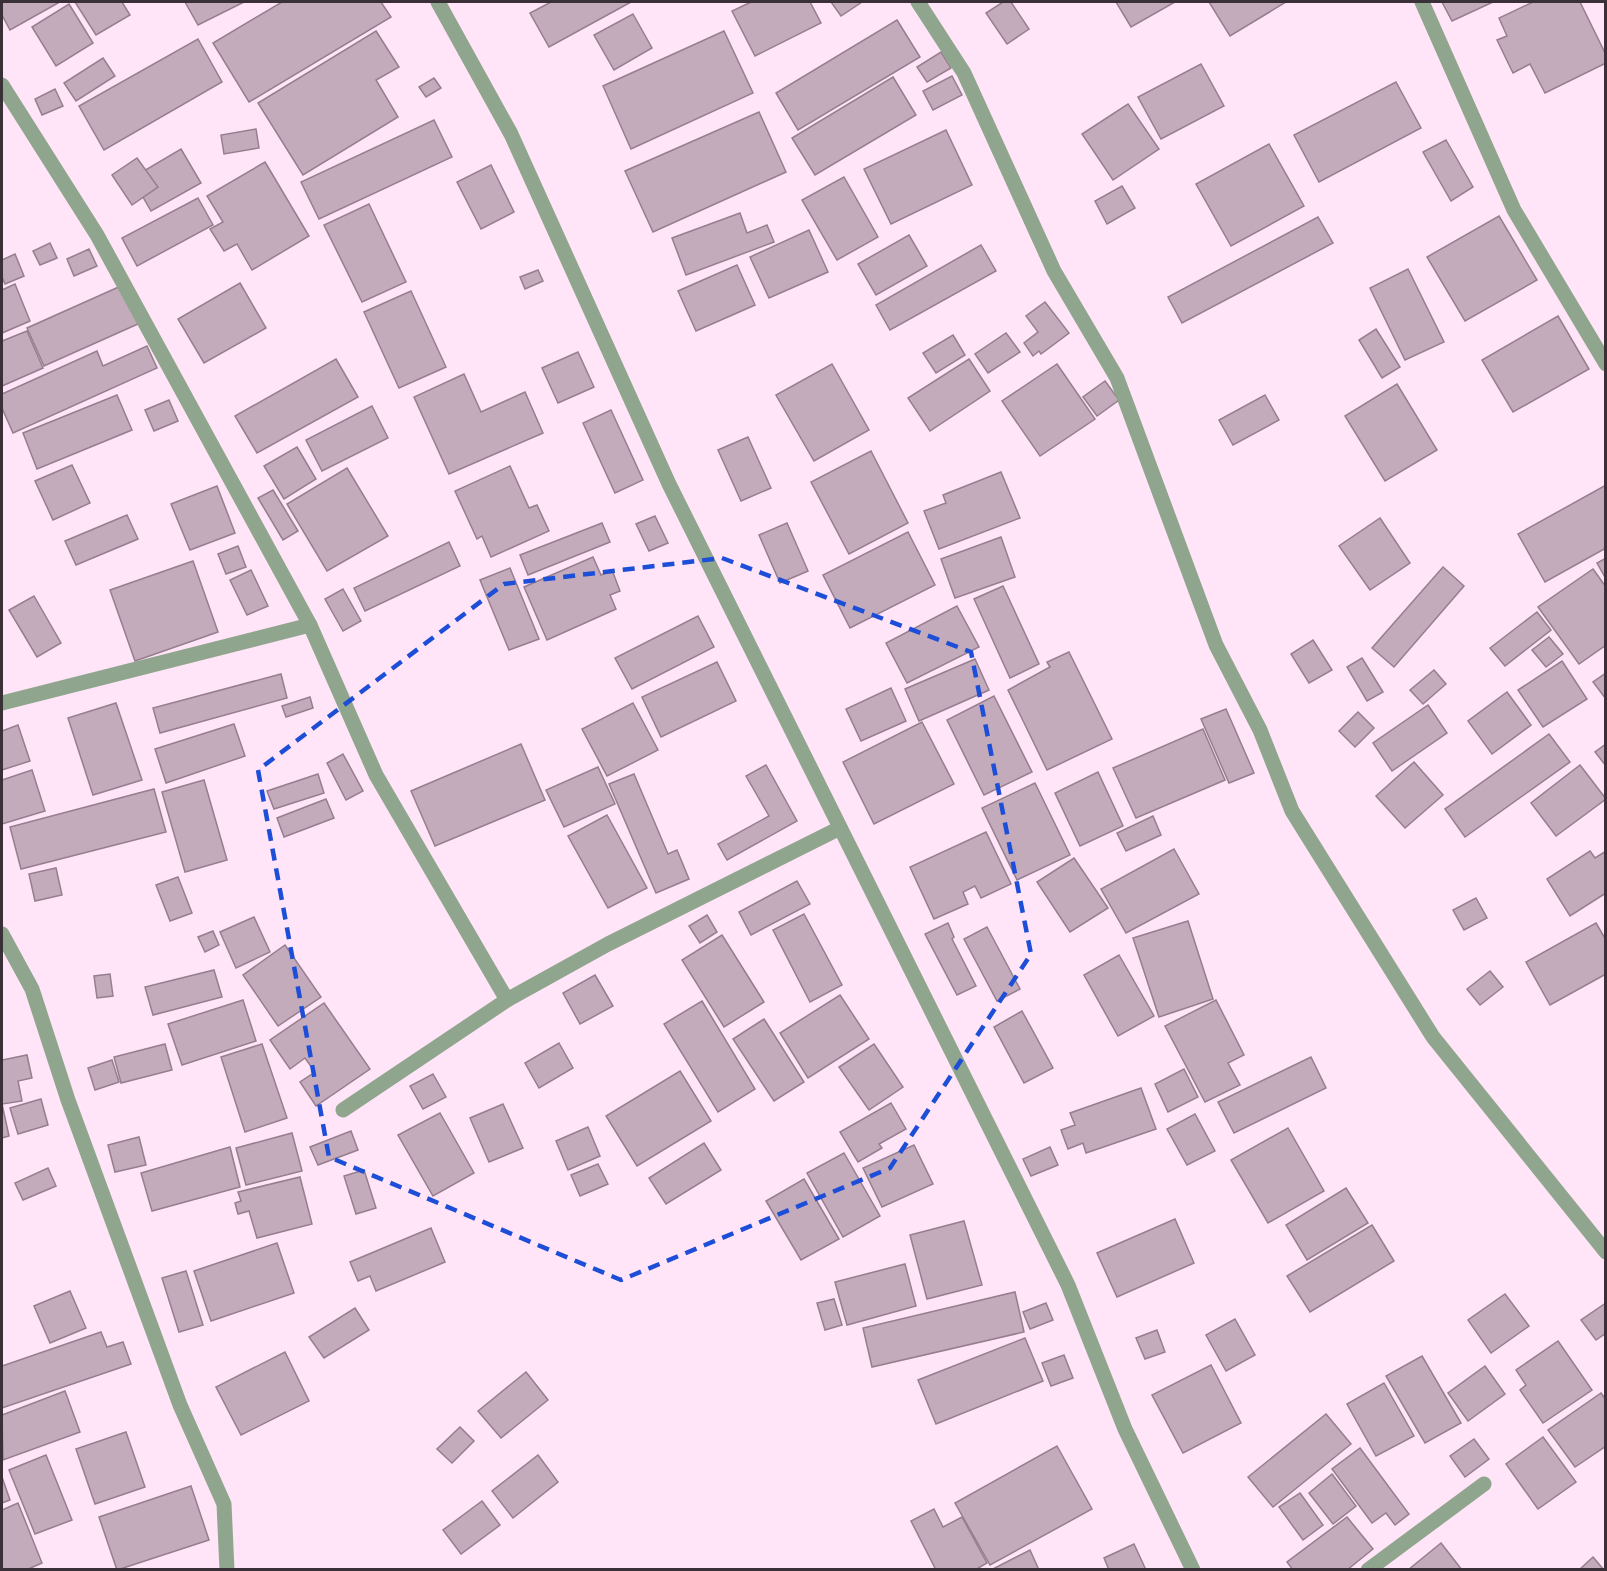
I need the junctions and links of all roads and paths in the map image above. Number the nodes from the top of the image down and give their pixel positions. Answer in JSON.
{"nodes":[{"id":1,"x":438,"y":2,"type":"edge"},
{"id":2,"x":918,"y":2,"type":"edge"},
{"id":3,"x":1422,"y":2,"type":"edge"},
{"id":4,"x":2,"y":85,"type":"edge"},
{"id":5,"x":1605,"y":364,"type":"edge"},
{"id":6,"x":310,"y":626,"type":"junction"},
{"id":7,"x":2,"y":703,"type":"edge"},
{"id":8,"x":840,"y":828,"type":"junction"},
{"id":9,"x":2,"y":934,"type":"edge"},
{"id":10,"x":507,"y":1000,"type":"junction"},
{"id":11,"x":343,"y":1110,"type":"dead end"},
{"id":12,"x":1605,"y":1252,"type":"edge"},
{"id":13,"x":1484,"y":1484,"type":"dead end"},
{"id":14,"x":227,"y":1569,"type":"edge"},
{"id":15,"x":1193,"y":1569,"type":"edge"},
{"id":16,"x":1368,"y":1569,"type":"edge"}],
"edges":[{"from":1,"to":8,"type":"street"},
{"from":2,"to":12,"type":"street"},
{"from":3,"to":5,"type":"street"},
{"from":4,"to":6,"type":"street"},
{"from":6,"to":7,"type":"street"},
{"from":6,"to":10,"type":"street"},
{"from":8,"to":10,"type":"street"},
{"from":8,"to":15,"type":"street"},
{"from":9,"to":14,"type":"street"},
{"from":10,"to":11,"type":"street"},
{"from":13,"to":16,"type":"street"}]}
